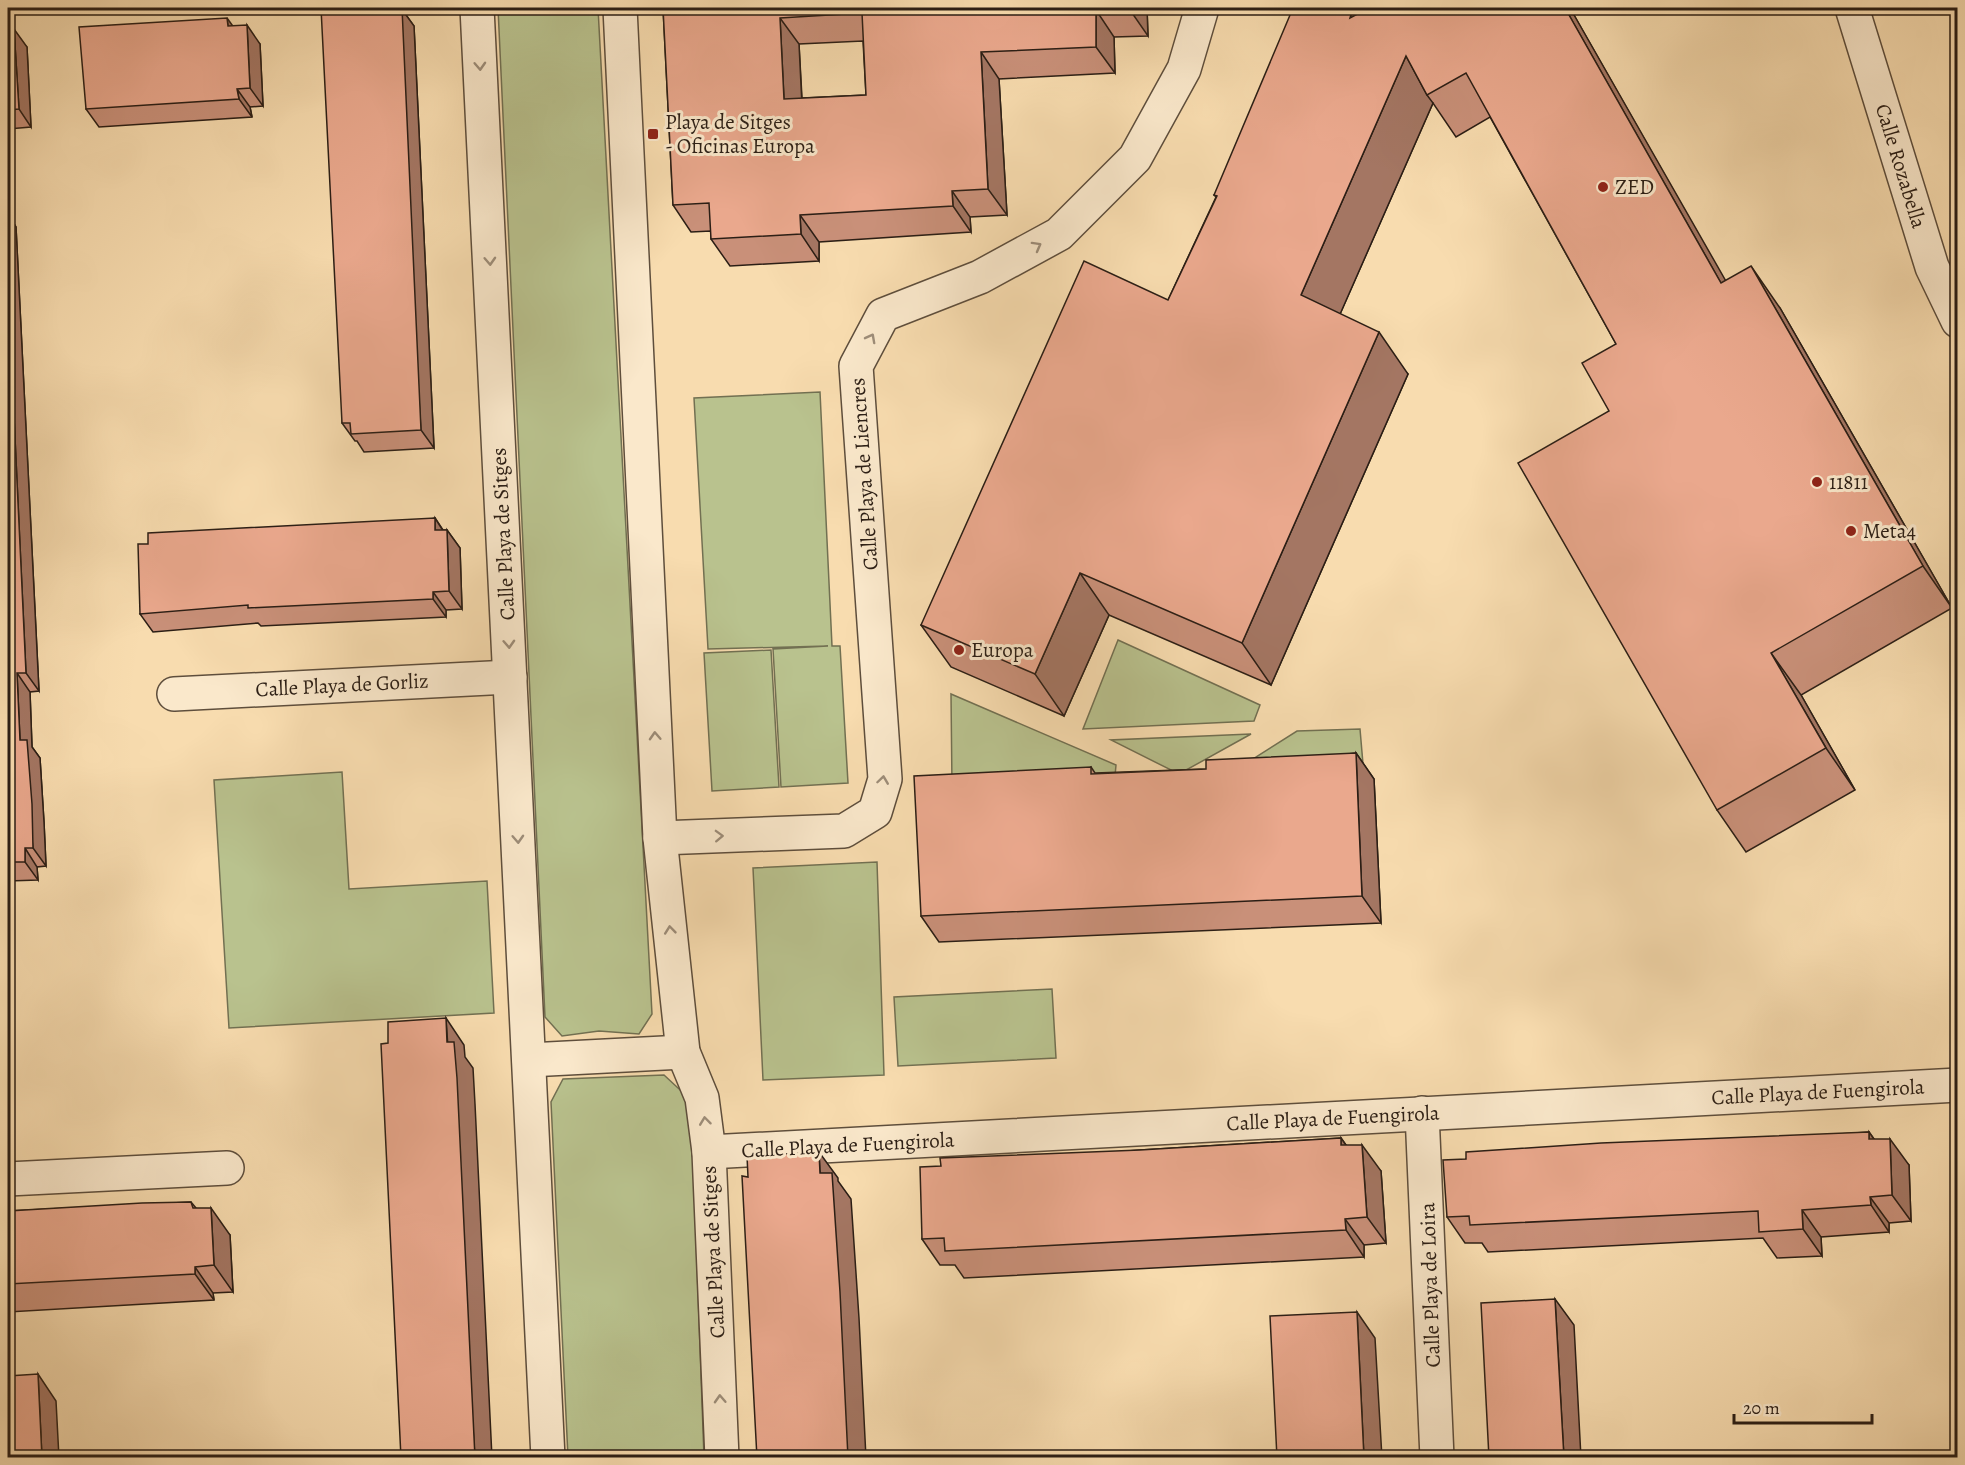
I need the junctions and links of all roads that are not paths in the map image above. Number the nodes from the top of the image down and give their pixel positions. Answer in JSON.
{"nodes":[{"id":1,"x":477,"y":8,"type":"edge"},
{"id":2,"x":620,"y":8,"type":"edge"},
{"id":3,"x":1202,"y":8,"type":"edge"},
{"id":4,"x":1852,"y":8,"type":"edge"},
{"id":5,"x":1945,"y":265,"type":"edge"},
{"id":6,"x":1958,"y":321,"type":"edge"},
{"id":7,"x":510,"y":676,"type":"junction"},
{"id":8,"x":174,"y":694,"type":"dead end"},
{"id":9,"x":660,"y":838,"type":"junction"},
{"id":10,"x":683,"y":1052,"type":"junction"},
{"id":11,"x":529,"y":1060,"type":"junction"},
{"id":12,"x":1958,"y":1085,"type":"edge"},
{"id":13,"x":1422,"y":1113,"type":"junction"},
{"id":14,"x":709,"y":1152,"type":"junction"},
{"id":15,"x":227,"y":1168,"type":"dead end"},
{"id":16,"x":8,"y":1179,"type":"edge"},
{"id":17,"x":548,"y":1458,"type":"edge"},
{"id":18,"x":722,"y":1458,"type":"edge"},
{"id":19,"x":1437,"y":1458,"type":"edge"}],
"edges":[{"from":1,"to":7,"type":"street","name":"Calle Playa de Sitges","one_way":true},
{"from":9,"to":2,"type":"street","name":"Calle Playa de Sitges","one_way":true},
{"from":9,"to":3,"type":"street","name":"Calle Playa de Liencres","one_way":true},
{"from":4,"to":5,"type":"street","name":"Calle Rozabella"},
{"from":5,"to":6,"type":"street","name":"Calle Rozabella"},
{"from":7,"to":8,"type":"street","name":"Calle Playa de Gorliz"},
{"from":7,"to":11,"type":"street","name":"Calle Playa de Sitges","one_way":true},
{"from":10,"to":9,"type":"street","name":"Calle Playa de Sitges","one_way":true},
{"from":10,"to":11,"type":"street"},
{"from":14,"to":10,"type":"street","name":"Calle Playa de Sitges","one_way":true},
{"from":11,"to":17,"type":"street","name":"Calle Playa de Sitges"},
{"from":12,"to":13,"type":"street","name":"Calle Playa de Fuengirola"},
{"from":13,"to":14,"type":"street","name":"Calle Playa de Fuengirola"},
{"from":13,"to":19,"type":"street","name":"Calle Playa de Loira"},
{"from":18,"to":14,"type":"street","name":"Calle Playa de Sitges","one_way":true},
{"from":15,"to":16,"type":"street"}]}
